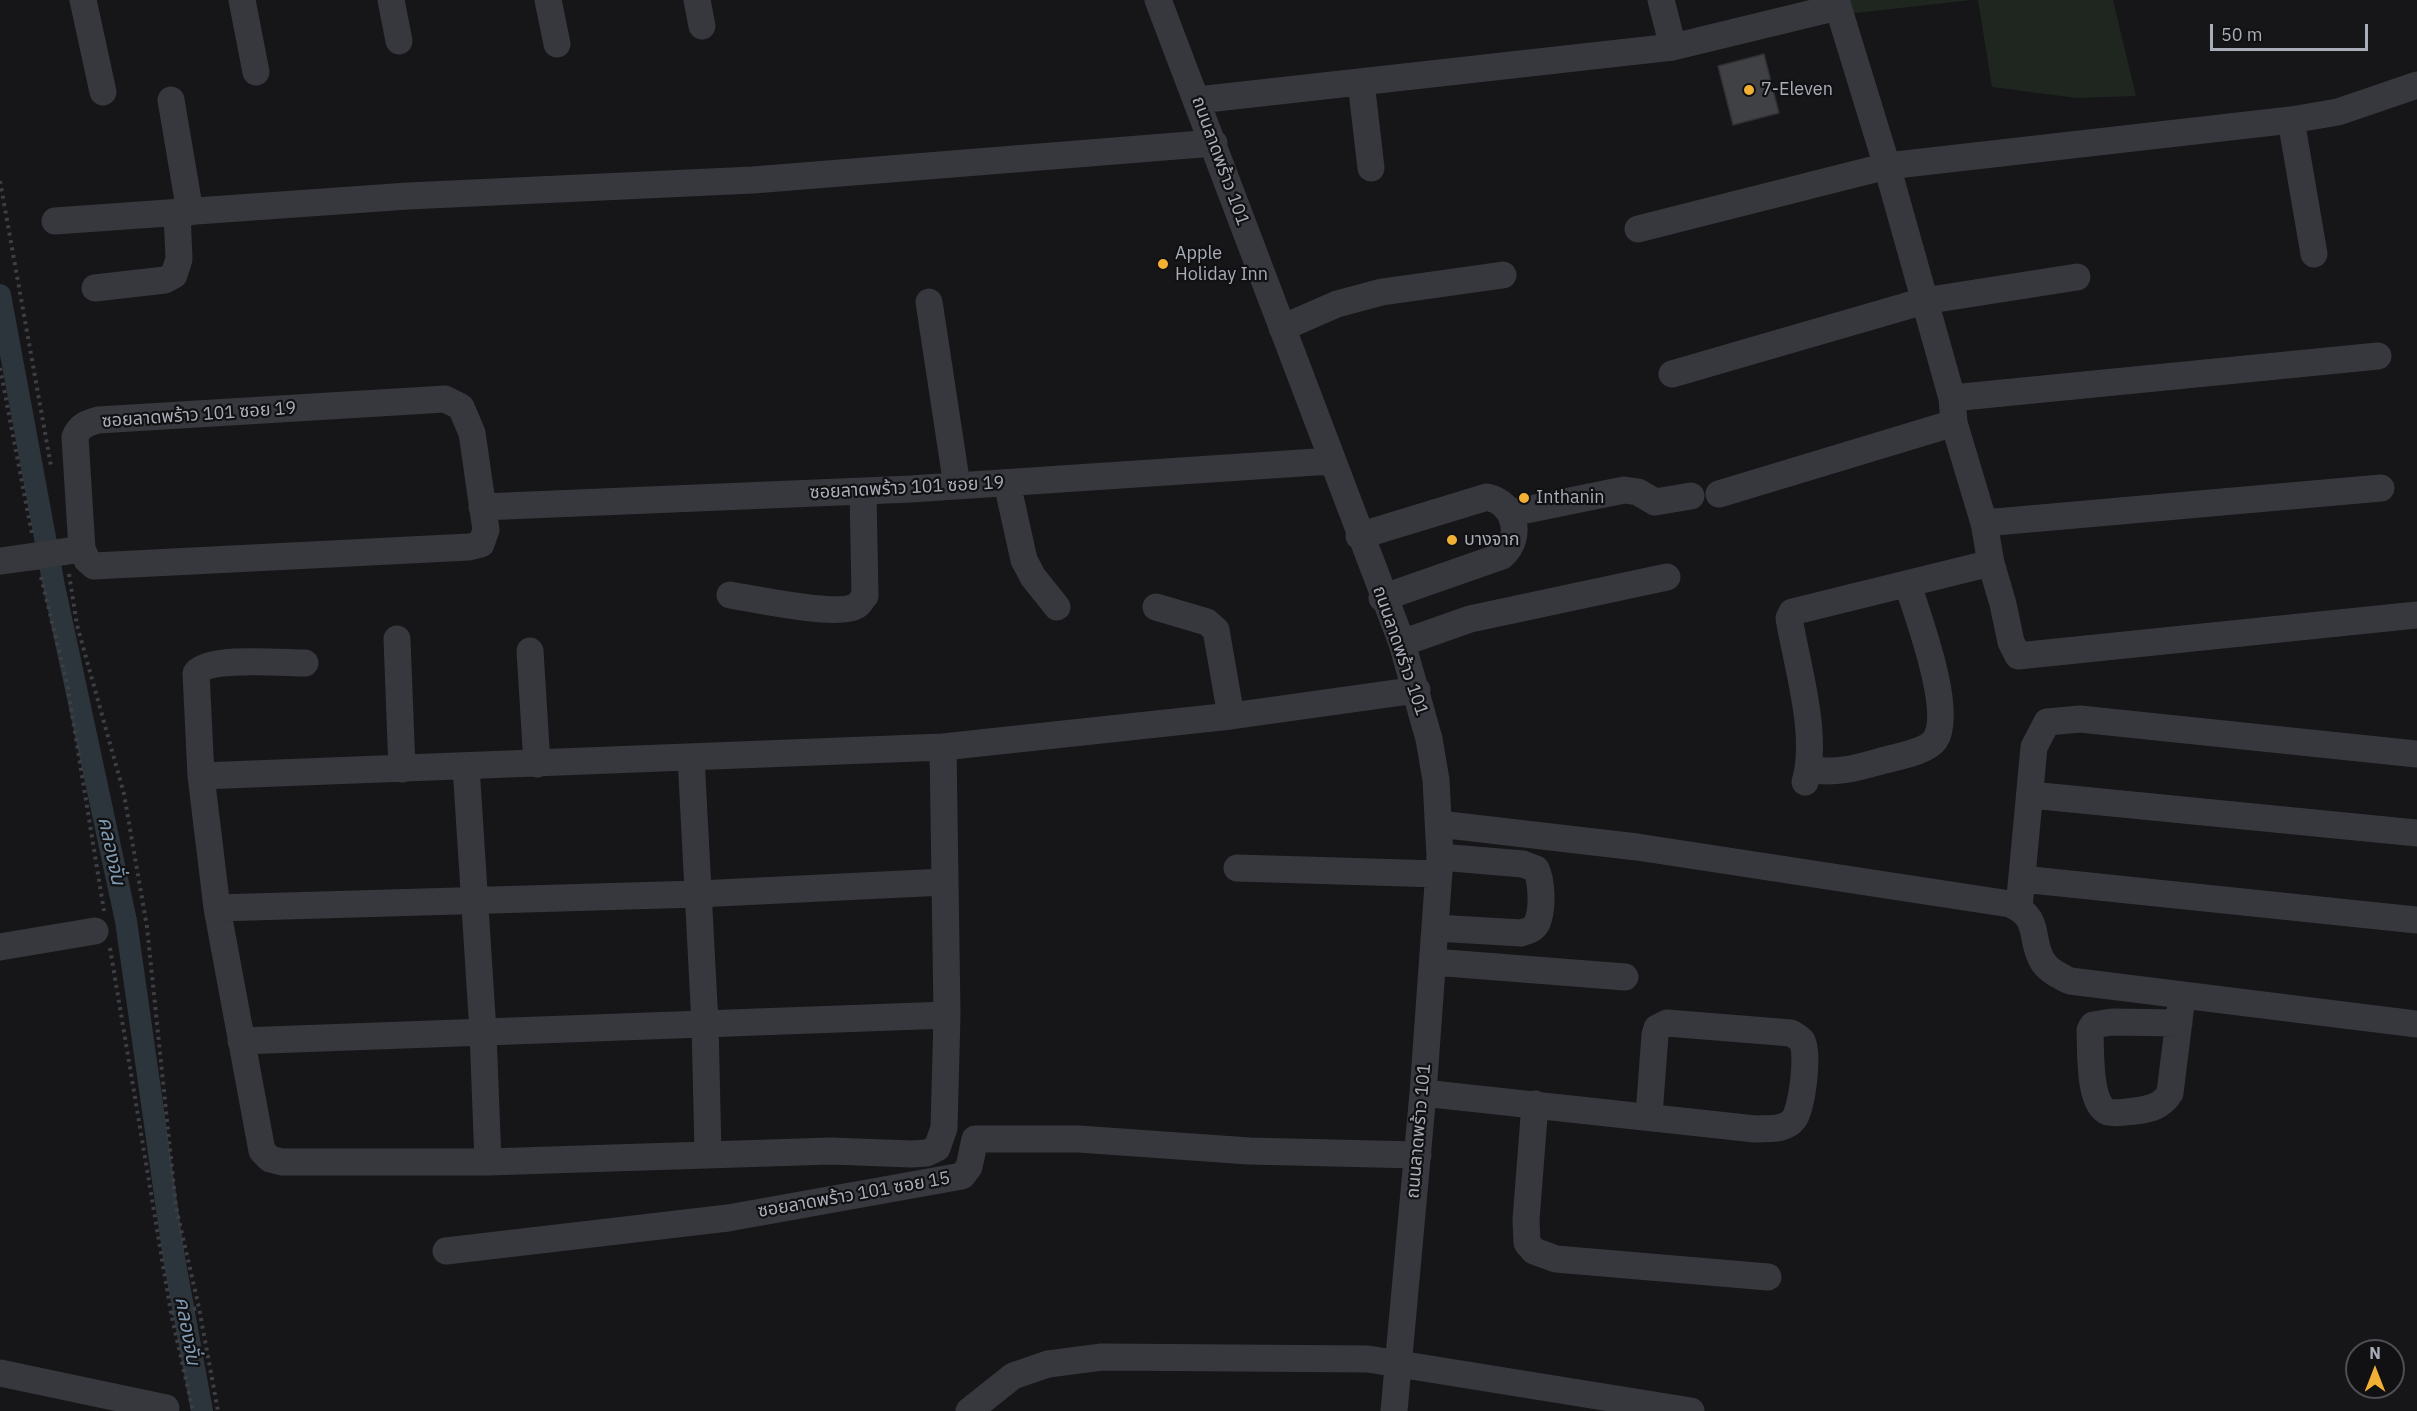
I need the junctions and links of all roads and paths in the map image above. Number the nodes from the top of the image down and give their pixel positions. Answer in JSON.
{"nodes":[{"id":1,"x":83,"y":0,"type":"edge"},
{"id":2,"x":242,"y":0,"type":"edge"},
{"id":3,"x":391,"y":0,"type":"edge"},
{"id":4,"x":548,"y":0,"type":"edge"},
{"id":5,"x":697,"y":0,"type":"edge"},
{"id":6,"x":1158,"y":0,"type":"edge"},
{"id":7,"x":1661,"y":0,"type":"edge"},
{"id":8,"x":1837,"y":4,"type":"edge"},
{"id":9,"x":702,"y":27,"type":"dead end"},
{"id":10,"x":399,"y":42,"type":"dead end"},
{"id":11,"x":557,"y":44,"type":"dead end"},
{"id":12,"x":1673,"y":47,"type":"junction"},
{"id":13,"x":256,"y":72,"type":"dead end"},
{"id":14,"x":1361,"y":82,"type":"junction"},
{"id":15,"x":2417,"y":85,"type":"edge"},
{"id":16,"x":103,"y":92,"type":"dead end"},
{"id":17,"x":171,"y":100,"type":"dead end"},
{"id":18,"x":1197,"y":100,"type":"junction"},
{"id":19,"x":2291,"y":120,"type":"junction"},
{"id":20,"x":1214,"y":143,"type":"junction"},
{"id":21,"x":1887,"y":166,"type":"junction"},
{"id":22,"x":1371,"y":168,"type":"dead end"},
{"id":23,"x":0,"y":180,"type":"edge"},
{"id":24,"x":183,"y":212,"type":"junction"},
{"id":25,"x":55,"y":221,"type":"dead end"},
{"id":26,"x":1638,"y":229,"type":"dead end"},
{"id":27,"x":2314,"y":254,"type":"dead end"},
{"id":28,"x":1503,"y":275,"type":"dead end"},
{"id":29,"x":2077,"y":277,"type":"dead end"},
{"id":30,"x":94,"y":288,"type":"dead end"},
{"id":31,"x":929,"y":302,"type":"dead end"},
{"id":32,"x":1924,"y":302,"type":"junction"},
{"id":33,"x":1282,"y":328,"type":"junction"},
{"id":34,"x":2379,"y":356,"type":"dead end"},
{"id":35,"x":0,"y":368,"type":"edge"},
{"id":36,"x":1672,"y":374,"type":"dead end"},
{"id":37,"x":1953,"y":411,"type":"junction"},
{"id":38,"x":1331,"y":461,"type":"junction"},
{"id":39,"x":53,"y":477,"type":"dead end"},
{"id":40,"x":1007,"y":483,"type":"junction"},
{"id":41,"x":957,"y":486,"type":"junction"},
{"id":42,"x":2380,"y":488,"type":"dead end"},
{"id":43,"x":863,"y":491,"type":"junction"},
{"id":44,"x":1719,"y":494,"type":"dead end"},
{"id":45,"x":1691,"y":496,"type":"dead end"},
{"id":46,"x":482,"y":507,"type":"junction"},
{"id":47,"x":1511,"y":513,"type":"junction"},
{"id":48,"x":1984,"y":523,"type":"junction"},
{"id":49,"x":1359,"y":536,"type":"junction"},
{"id":50,"x":76,"y":550,"type":"junction"},
{"id":51,"x":36,"y":556,"type":"junction"},
{"id":52,"x":0,"y":561,"type":"edge"},
{"id":53,"x":1990,"y":562,"type":"junction"},
{"id":54,"x":1666,"y":577,"type":"dead end"},
{"id":55,"x":1908,"y":585,"type":"junction"},
{"id":56,"x":730,"y":595,"type":"dead end"},
{"id":57,"x":1382,"y":598,"type":"junction"},
{"id":58,"x":1057,"y":607,"type":"dead end"},
{"id":59,"x":1156,"y":607,"type":"dead end"},
{"id":60,"x":2417,"y":615,"type":"edge"},
{"id":61,"x":397,"y":639,"type":"dead end"},
{"id":62,"x":1402,"y":643,"type":"junction"},
{"id":63,"x":530,"y":651,"type":"dead end"},
{"id":64,"x":305,"y":663,"type":"dead end"},
{"id":65,"x":1417,"y":690,"type":"junction"},
{"id":66,"x":1231,"y":716,"type":"junction"},
{"id":67,"x":943,"y":747,"type":"junction"},
{"id":68,"x":2417,"y":754,"type":"edge"},
{"id":69,"x":691,"y":757,"type":"junction"},
{"id":70,"x":537,"y":764,"type":"junction"},
{"id":71,"x":466,"y":766,"type":"junction"},
{"id":72,"x":402,"y":768,"type":"junction"},
{"id":73,"x":201,"y":776,"type":"junction"},
{"id":74,"x":2031,"y":795,"type":"junction"},
{"id":75,"x":1439,"y":824,"type":"junction"},
{"id":76,"x":2417,"y":833,"type":"edge"},
{"id":77,"x":1440,"y":866,"type":"junction"},
{"id":78,"x":1237,"y":868,"type":"dead end"},
{"id":79,"x":2022,"y":879,"type":"junction"},
{"id":80,"x":944,"y":882,"type":"junction"},
{"id":81,"x":698,"y":894,"type":"junction"},
{"id":82,"x":474,"y":900,"type":"junction"},
{"id":83,"x":217,"y":908,"type":"junction"},
{"id":84,"x":2019,"y":908,"type":"junction"},
{"id":85,"x":2417,"y":920,"type":"edge"},
{"id":86,"x":102,"y":928,"type":"junction"},
{"id":87,"x":1436,"y":928,"type":"junction"},
{"id":88,"x":0,"y":947,"type":"edge"},
{"id":89,"x":1432,"y":962,"type":"junction"},
{"id":90,"x":1625,"y":977,"type":"dead end"},
{"id":91,"x":2182,"y":996,"type":"junction"},
{"id":92,"x":947,"y":1015,"type":"junction"},
{"id":93,"x":2179,"y":1023,"type":"dead end"},
{"id":94,"x":705,"y":1024,"type":"junction"},
{"id":95,"x":2417,"y":1024,"type":"edge"},
{"id":96,"x":483,"y":1032,"type":"junction"},
{"id":97,"x":241,"y":1041,"type":"junction"},
{"id":98,"x":1423,"y":1093,"type":"junction"},
{"id":99,"x":1535,"y":1104,"type":"junction"},
{"id":100,"x":1648,"y":1115,"type":"junction"},
{"id":101,"x":708,"y":1153,"type":"junction"},
{"id":102,"x":1418,"y":1155,"type":"junction"},
{"id":103,"x":488,"y":1162,"type":"junction"},
{"id":104,"x":446,"y":1251,"type":"dead end"},
{"id":105,"x":1768,"y":1277,"type":"dead end"},
{"id":106,"x":199,"y":1308,"type":"junction"},
{"id":107,"x":171,"y":1312,"type":"junction"},
{"id":108,"x":1399,"y":1362,"type":"junction"},
{"id":109,"x":0,"y":1373,"type":"edge"},
{"id":110,"x":166,"y":1408,"type":"dead end"},
{"id":111,"x":193,"y":1411,"type":"edge"},
{"id":112,"x":218,"y":1411,"type":"edge"},
{"id":113,"x":969,"y":1411,"type":"edge"},
{"id":114,"x":1394,"y":1411,"type":"edge"},
{"id":115,"x":1691,"y":1411,"type":"edge"}],
"edges":[{"from":1,"to":16,"type":"street"},
{"from":2,"to":13,"type":"street"},
{"from":3,"to":10,"type":"street"},
{"from":4,"to":11,"type":"street"},
{"from":5,"to":9,"type":"street"},
{"from":6,"to":18,"type":"street","name":"ถนนลาดพร้าว 101"},
{"from":7,"to":12,"type":"street"},
{"from":8,"to":12,"type":"street"},
{"from":8,"to":21,"type":"street"},
{"from":12,"to":14,"type":"street"},
{"from":14,"to":18,"type":"street"},
{"from":14,"to":22,"type":"street"},
{"from":15,"to":19,"type":"street"},
{"from":17,"to":24,"type":"street"},
{"from":18,"to":20,"type":"street","name":"ถนนลาดพร้าว 101"},
{"from":19,"to":21,"type":"street"},
{"from":19,"to":27,"type":"street"},
{"from":20,"to":24,"type":"street"},
{"from":20,"to":33,"type":"street","name":"ถนนลาดพร้าว 101"},
{"from":21,"to":26,"type":"street"},
{"from":21,"to":32,"type":"street"},
{"from":23,"to":39,"type":"path"},
{"from":24,"to":25,"type":"street"},
{"from":24,"to":30,"type":"street"},
{"from":28,"to":33,"type":"street"},
{"from":29,"to":32,"type":"street"},
{"from":31,"to":41,"type":"street"},
{"from":32,"to":36,"type":"street"},
{"from":32,"to":37,"type":"street"},
{"from":33,"to":38,"type":"street","name":"ถนนลาดพร้าว 101"},
{"from":34,"to":37,"type":"street"},
{"from":35,"to":51,"type":"path"},
{"from":37,"to":44,"type":"street"},
{"from":37,"to":48,"type":"street"},
{"from":38,"to":40,"type":"street","name":"ซอยลาดพร้าว 101 ซอย 19"},
{"from":38,"to":49,"type":"street","name":"ถนนลาดพร้าว 101"},
{"from":40,"to":41,"type":"street","name":"ซอยลาดพร้าว 101 ซอย 19"},
{"from":40,"to":58,"type":"street"},
{"from":41,"to":43,"type":"street","name":"ซอยลาดพร้าว 101 ซอย 19"},
{"from":42,"to":48,"type":"street"},
{"from":43,"to":46,"type":"street","name":"ซอยลาดพร้าว 101 ซอย 19"},
{"from":43,"to":56,"type":"street"},
{"from":45,"to":47,"type":"street"},
{"from":46,"to":50,"type":"street","name":"ซอยลาดพร้าว 101 ซอย 19"},
{"from":46,"to":50,"type":"street","name":"ซอยลาดพร้าว 101 ซอย 19"},
{"from":47,"to":49,"type":"street"},
{"from":47,"to":57,"type":"street"},
{"from":48,"to":53,"type":"street"},
{"from":49,"to":57,"type":"street","name":"ถนนลาดพร้าว 101"},
{"from":50,"to":51,"type":"street","bridge":true},
{"from":50,"to":106,"type":"path"},
{"from":51,"to":52,"type":"street"},
{"from":51,"to":86,"type":"path"},
{"from":53,"to":55,"type":"street"},
{"from":53,"to":60,"type":"street"},
{"from":54,"to":62,"type":"street"},
{"from":55,"to":55,"type":"street"},
{"from":57,"to":62,"type":"street","name":"ถนนลาดพร้าว 101"},
{"from":59,"to":66,"type":"street"},
{"from":61,"to":72,"type":"street"},
{"from":62,"to":65,"type":"street","name":"ถนนลาดพร้าว 101"},
{"from":63,"to":70,"type":"street"},
{"from":64,"to":73,"type":"street"},
{"from":65,"to":66,"type":"street"},
{"from":65,"to":75,"type":"street","name":"ถนนลาดพร้าว 101"},
{"from":66,"to":67,"type":"street"},
{"from":67,"to":69,"type":"street"},
{"from":67,"to":80,"type":"street"},
{"from":68,"to":74,"type":"street"},
{"from":69,"to":70,"type":"street"},
{"from":69,"to":81,"type":"street"},
{"from":70,"to":71,"type":"street"},
{"from":71,"to":72,"type":"street"},
{"from":71,"to":82,"type":"street"},
{"from":72,"to":73,"type":"street"},
{"from":73,"to":83,"type":"street"},
{"from":74,"to":76,"type":"street"},
{"from":74,"to":79,"type":"street"},
{"from":75,"to":77,"type":"street","name":"ถนนลาดพร้าว 101"},
{"from":75,"to":84,"type":"street"},
{"from":77,"to":78,"type":"street"},
{"from":77,"to":87,"type":"street","name":"ถนนลาดพร้าว 101"},
{"from":77,"to":87,"type":"street"},
{"from":79,"to":84,"type":"street"},
{"from":79,"to":85,"type":"street"},
{"from":80,"to":81,"type":"street"},
{"from":80,"to":92,"type":"street"},
{"from":81,"to":82,"type":"street"},
{"from":81,"to":94,"type":"street"},
{"from":82,"to":83,"type":"street"},
{"from":82,"to":96,"type":"street"},
{"from":83,"to":97,"type":"street"},
{"from":84,"to":91,"type":"street"},
{"from":86,"to":88,"type":"street"},
{"from":86,"to":107,"type":"path"},
{"from":87,"to":89,"type":"street","name":"ถนนลาดพร้าว 101"},
{"from":89,"to":90,"type":"street"},
{"from":89,"to":98,"type":"street","name":"ถนนลาดพร้าว 101"},
{"from":91,"to":93,"type":"street"},
{"from":91,"to":95,"type":"street"},
{"from":92,"to":94,"type":"street"},
{"from":92,"to":101,"type":"street"},
{"from":94,"to":96,"type":"street"},
{"from":94,"to":101,"type":"street"},
{"from":96,"to":97,"type":"street"},
{"from":96,"to":103,"type":"street"},
{"from":97,"to":103,"type":"street"},
{"from":98,"to":99,"type":"street"},
{"from":98,"to":102,"type":"street","name":"ถนนลาดพร้าว 101"},
{"from":99,"to":100,"type":"street"},
{"from":99,"to":105,"type":"street"},
{"from":100,"to":100,"type":"street"},
{"from":101,"to":103,"type":"street"},
{"from":102,"to":104,"type":"street","name":"ซอยลาดพร้าว 101 ซอย 15"},
{"from":102,"to":108,"type":"street","name":"ถนนลาดพร้าว 101"},
{"from":106,"to":107,"type":"path"},
{"from":106,"to":112,"type":"path"},
{"from":107,"to":111,"type":"path"},
{"from":108,"to":113,"type":"street"},
{"from":108,"to":114,"type":"street","name":"ถนนลาดพร้าว 101"},
{"from":108,"to":115,"type":"street"},
{"from":109,"to":110,"type":"street"}]}
